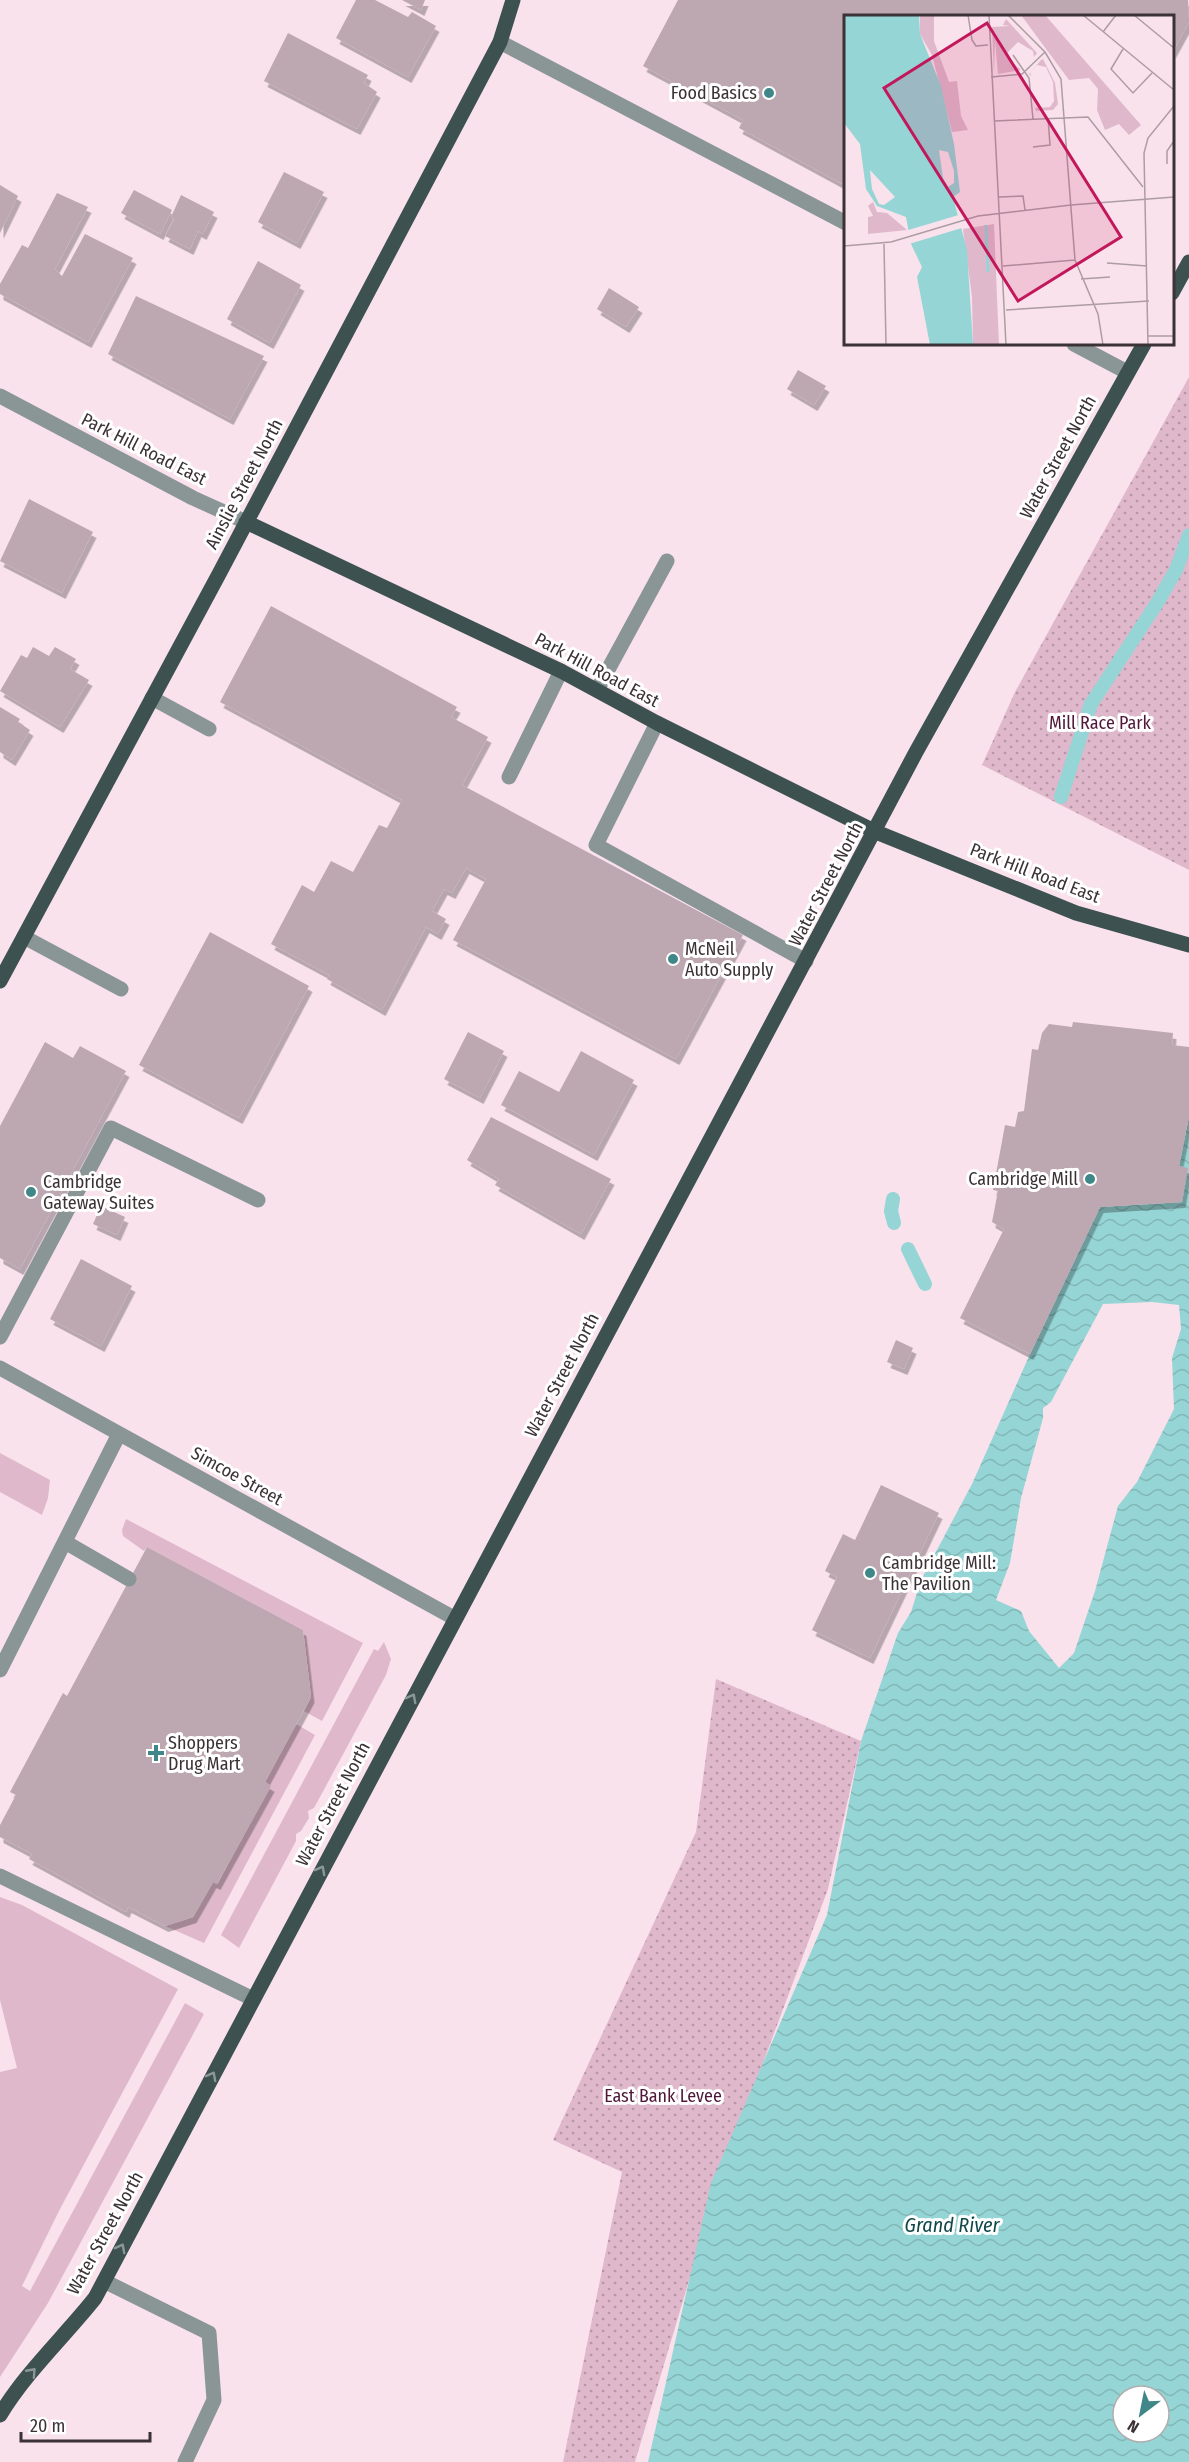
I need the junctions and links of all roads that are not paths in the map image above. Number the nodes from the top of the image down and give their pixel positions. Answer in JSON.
{"nodes":[{"id":1,"x":513,"y":0,"type":"edge"},
{"id":2,"x":500,"y":42,"type":"junction"},
{"id":3,"x":844,"y":222,"type":"edge"},
{"id":4,"x":1189,"y":262,"type":"edge"},
{"id":5,"x":1174,"y":291,"type":"edge"},
{"id":6,"x":1076,"y":345,"type":"edge"},
{"id":7,"x":1143,"y":345,"type":"edge"},
{"id":8,"x":1127,"y":372,"type":"junction"},
{"id":9,"x":0,"y":396,"type":"edge"},
{"id":10,"x":246,"y":522,"type":"junction"},
{"id":11,"x":667,"y":561,"type":"dead end"},
{"id":12,"x":561,"y":671,"type":"junction"},
{"id":13,"x":597,"y":690,"type":"junction"},
{"id":14,"x":152,"y":698,"type":"junction"},
{"id":15,"x":657,"y":723,"type":"junction"},
{"id":16,"x":209,"y":729,"type":"dead end"},
{"id":17,"x":509,"y":777,"type":"dead end"},
{"id":18,"x":876,"y":832,"type":"junction"},
{"id":19,"x":24,"y":937,"type":"junction"},
{"id":20,"x":1189,"y":945,"type":"edge"},
{"id":21,"x":806,"y":961,"type":"junction"},
{"id":22,"x":0,"y":981,"type":"edge"},
{"id":23,"x":121,"y":989,"type":"dead end"},
{"id":24,"x":258,"y":1200,"type":"dead end"},
{"id":25,"x":0,"y":1337,"type":"edge"},
{"id":26,"x":0,"y":1368,"type":"edge"},
{"id":27,"x":119,"y":1434,"type":"junction"},
{"id":28,"x":65,"y":1542,"type":"junction"},
{"id":29,"x":129,"y":1579,"type":"dead end"},
{"id":30,"x":454,"y":1618,"type":"junction"},
{"id":31,"x":0,"y":1670,"type":"edge"},
{"id":32,"x":0,"y":1876,"type":"edge"},
{"id":33,"x":253,"y":1999,"type":"junction"},
{"id":34,"x":104,"y":2281,"type":"junction"},
{"id":35,"x":0,"y":2415,"type":"edge"},
{"id":36,"x":185,"y":2462,"type":"edge"}],
"edges":[{"from":1,"to":2,"type":"main road","name":"Ainslie Street North"},
{"from":2,"to":3,"type":"street"},
{"from":2,"to":10,"type":"main road","name":"Ainslie Street North"},
{"from":4,"to":5,"type":"main road"},
{"from":6,"to":8,"type":"street"},
{"from":7,"to":8,"type":"main road","name":"Water Street North"},
{"from":8,"to":18,"type":"main road","name":"Water Street North"},
{"from":9,"to":10,"type":"street","name":"Park Hill Road East"},
{"from":10,"to":12,"type":"main road","name":"Park Hill Road East"},
{"from":10,"to":14,"type":"main road","name":"Ainslie Street North"},
{"from":11,"to":13,"type":"street"},
{"from":12,"to":13,"type":"main road","name":"Park Hill Road East"},
{"from":12,"to":17,"type":"street"},
{"from":13,"to":15,"type":"main road","name":"Park Hill Road East"},
{"from":14,"to":16,"type":"street"},
{"from":14,"to":19,"type":"main road","name":"Ainslie Street North"},
{"from":15,"to":18,"type":"main road","name":"Park Hill Road East"},
{"from":15,"to":21,"type":"street"},
{"from":18,"to":20,"type":"main road","name":"Park Hill Road East"},
{"from":18,"to":21,"type":"main road","name":"Water Street North"},
{"from":19,"to":22,"type":"main road","name":"Ainslie Street North"},
{"from":19,"to":23,"type":"street"},
{"from":21,"to":30,"type":"main road","name":"Water Street North"},
{"from":24,"to":25,"type":"street"},
{"from":26,"to":27,"type":"street","name":"Simcoe Street"},
{"from":27,"to":28,"type":"street"},
{"from":27,"to":30,"type":"street","name":"Simcoe Street"},
{"from":28,"to":29,"type":"street"},
{"from":28,"to":31,"type":"street"},
{"from":33,"to":30,"type":"main road","name":"Water Street North","one_way":true},
{"from":32,"to":33,"type":"street"},
{"from":34,"to":33,"type":"main road","name":"Water Street North","one_way":true},
{"from":35,"to":34,"type":"main road","name":"Water Street North","one_way":true},
{"from":34,"to":36,"type":"street"}]}
